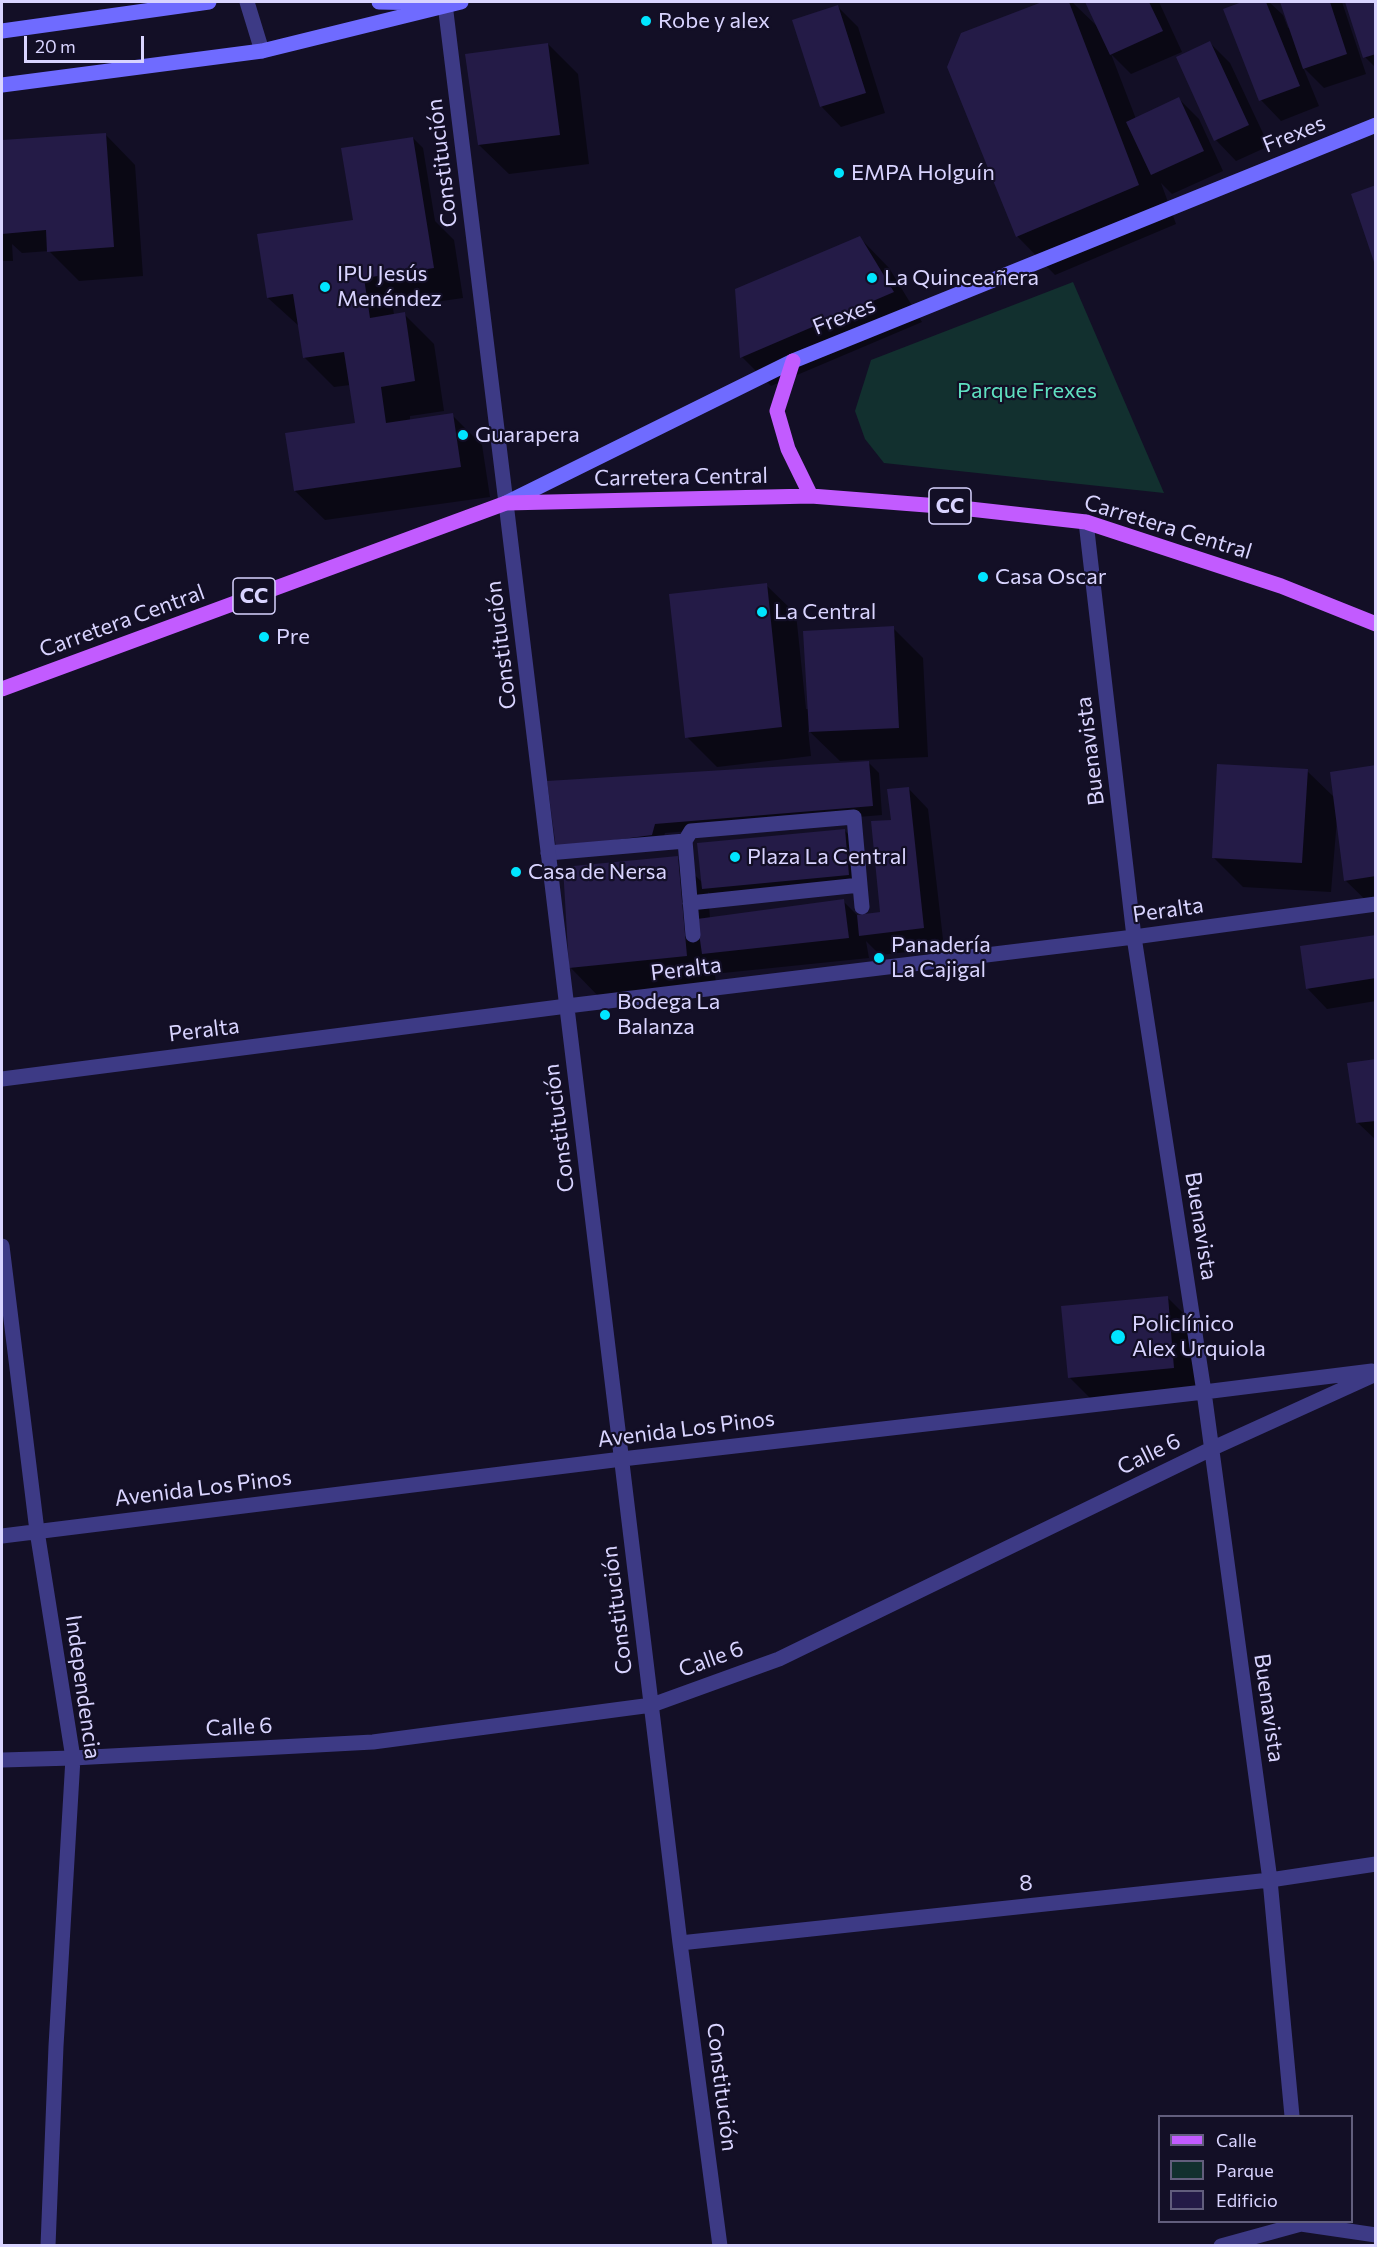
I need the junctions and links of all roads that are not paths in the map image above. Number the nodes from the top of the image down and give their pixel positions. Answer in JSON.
{"nodes":[{"id":1,"x":209,"y":2,"type":"edge"},
{"id":2,"x":247,"y":2,"type":"edge"},
{"id":3,"x":379,"y":2,"type":"edge"},
{"id":4,"x":452,"y":2,"type":"edge"},
{"id":5,"x":2,"y":31,"type":"edge"},
{"id":6,"x":262,"y":51,"type":"junction"},
{"id":7,"x":2,"y":85,"type":"edge"},
{"id":8,"x":1376,"y":125,"type":"edge"},
{"id":9,"x":793,"y":361,"type":"junction"},
{"id":10,"x":811,"y":496,"type":"junction"},
{"id":11,"x":506,"y":503,"type":"junction"},
{"id":12,"x":1086,"y":522,"type":"junction"},
{"id":13,"x":1376,"y":624,"type":"edge"},
{"id":14,"x":2,"y":689,"type":"edge"},
{"id":15,"x":685,"y":841,"type":"junction"},
{"id":16,"x":548,"y":853,"type":"junction"},
{"id":17,"x":860,"y":885,"type":"junction"},
{"id":18,"x":690,"y":903,"type":"junction"},
{"id":19,"x":1376,"y":904,"type":"edge"},
{"id":20,"x":862,"y":907,"type":"dead end"},
{"id":21,"x":693,"y":935,"type":"dead end"},
{"id":22,"x":1134,"y":937,"type":"junction"},
{"id":23,"x":567,"y":1006,"type":"junction"},
{"id":24,"x":2,"y":1079,"type":"edge"},
{"id":25,"x":2,"y":1246,"type":"edge"},
{"id":26,"x":1376,"y":1372,"type":"edge"},
{"id":27,"x":1204,"y":1392,"type":"junction"},
{"id":28,"x":1211,"y":1449,"type":"junction"},
{"id":29,"x":622,"y":1459,"type":"junction"},
{"id":30,"x":37,"y":1531,"type":"junction"},
{"id":31,"x":2,"y":1536,"type":"edge"},
{"id":32,"x":652,"y":1705,"type":"junction"},
{"id":33,"x":73,"y":1758,"type":"junction"},
{"id":34,"x":2,"y":1760,"type":"edge"},
{"id":35,"x":1376,"y":1864,"type":"edge"},
{"id":36,"x":1270,"y":1880,"type":"junction"},
{"id":37,"x":680,"y":1943,"type":"junction"},
{"id":38,"x":1292,"y":2115,"type":"edge"},
{"id":39,"x":1301,"y":2223,"type":"edge"},
{"id":40,"x":1376,"y":2235,"type":"edge"},
{"id":41,"x":48,"y":2246,"type":"edge"},
{"id":42,"x":720,"y":2246,"type":"edge"},
{"id":43,"x":1221,"y":2246,"type":"edge"}],
"edges":[{"from":1,"to":5,"type":"main road"},
{"from":2,"to":6,"type":"street"},
{"from":3,"to":4,"type":"main road"},
{"from":4,"to":6,"type":"main road"},
{"from":4,"to":11,"type":"street","name":"Constitución"},
{"from":6,"to":7,"type":"main road"},
{"from":8,"to":9,"type":"main road","name":"Frexes"},
{"from":9,"to":10,"type":"main road"},
{"from":9,"to":11,"type":"main road","name":"Frexes"},
{"from":10,"to":11,"type":"main road","name":"Carretera Central","number":"CC"},
{"from":10,"to":12,"type":"main road","name":"Carretera Central","number":"CC"},
{"from":11,"to":14,"type":"main road","name":"Carretera Central","number":"CC"},
{"from":11,"to":16,"type":"street","name":"Constitución"},
{"from":12,"to":13,"type":"main road","name":"Carretera Central","number":"CC"},
{"from":12,"to":22,"type":"street","name":"Buenavista"},
{"from":15,"to":16,"type":"street"},
{"from":15,"to":17,"type":"street"},
{"from":15,"to":18,"type":"street"},
{"from":16,"to":23,"type":"street","name":"Constitución"},
{"from":17,"to":18,"type":"street"},
{"from":17,"to":20,"type":"street"},
{"from":18,"to":21,"type":"street"},
{"from":19,"to":22,"type":"street","name":"Peralta"},
{"from":22,"to":23,"type":"street","name":"Peralta"},
{"from":22,"to":27,"type":"street","name":"Buenavista"},
{"from":23,"to":24,"type":"street","name":"Peralta"},
{"from":23,"to":29,"type":"street","name":"Constitución"},
{"from":25,"to":30,"type":"street","name":"Independencia"},
{"from":26,"to":27,"type":"street","name":"Avenida Los Pinos"},
{"from":26,"to":28,"type":"street","name":"Calle 6"},
{"from":27,"to":28,"type":"street","name":"Buenavista"},
{"from":27,"to":29,"type":"street","name":"Avenida Los Pinos"},
{"from":28,"to":32,"type":"street","name":"Calle 6"},
{"from":28,"to":36,"type":"street","name":"Buenavista"},
{"from":29,"to":30,"type":"street","name":"Avenida Los Pinos"},
{"from":29,"to":32,"type":"street","name":"Constitución"},
{"from":30,"to":31,"type":"street","name":"Avenida Los Pinos"},
{"from":30,"to":33,"type":"street","name":"Independencia"},
{"from":32,"to":33,"type":"street","name":"Calle 6"},
{"from":32,"to":37,"type":"street","name":"Constitución"},
{"from":33,"to":34,"type":"street","name":"Calle 6"},
{"from":33,"to":41,"type":"street","name":"Independencia"},
{"from":35,"to":36,"type":"street","name":"8"},
{"from":36,"to":37,"type":"street","name":"8"},
{"from":36,"to":38,"type":"street","name":"Buenavista"},
{"from":37,"to":42,"type":"street","name":"Constitución"},
{"from":39,"to":40,"type":"street"},
{"from":39,"to":43,"type":"street"}]}
